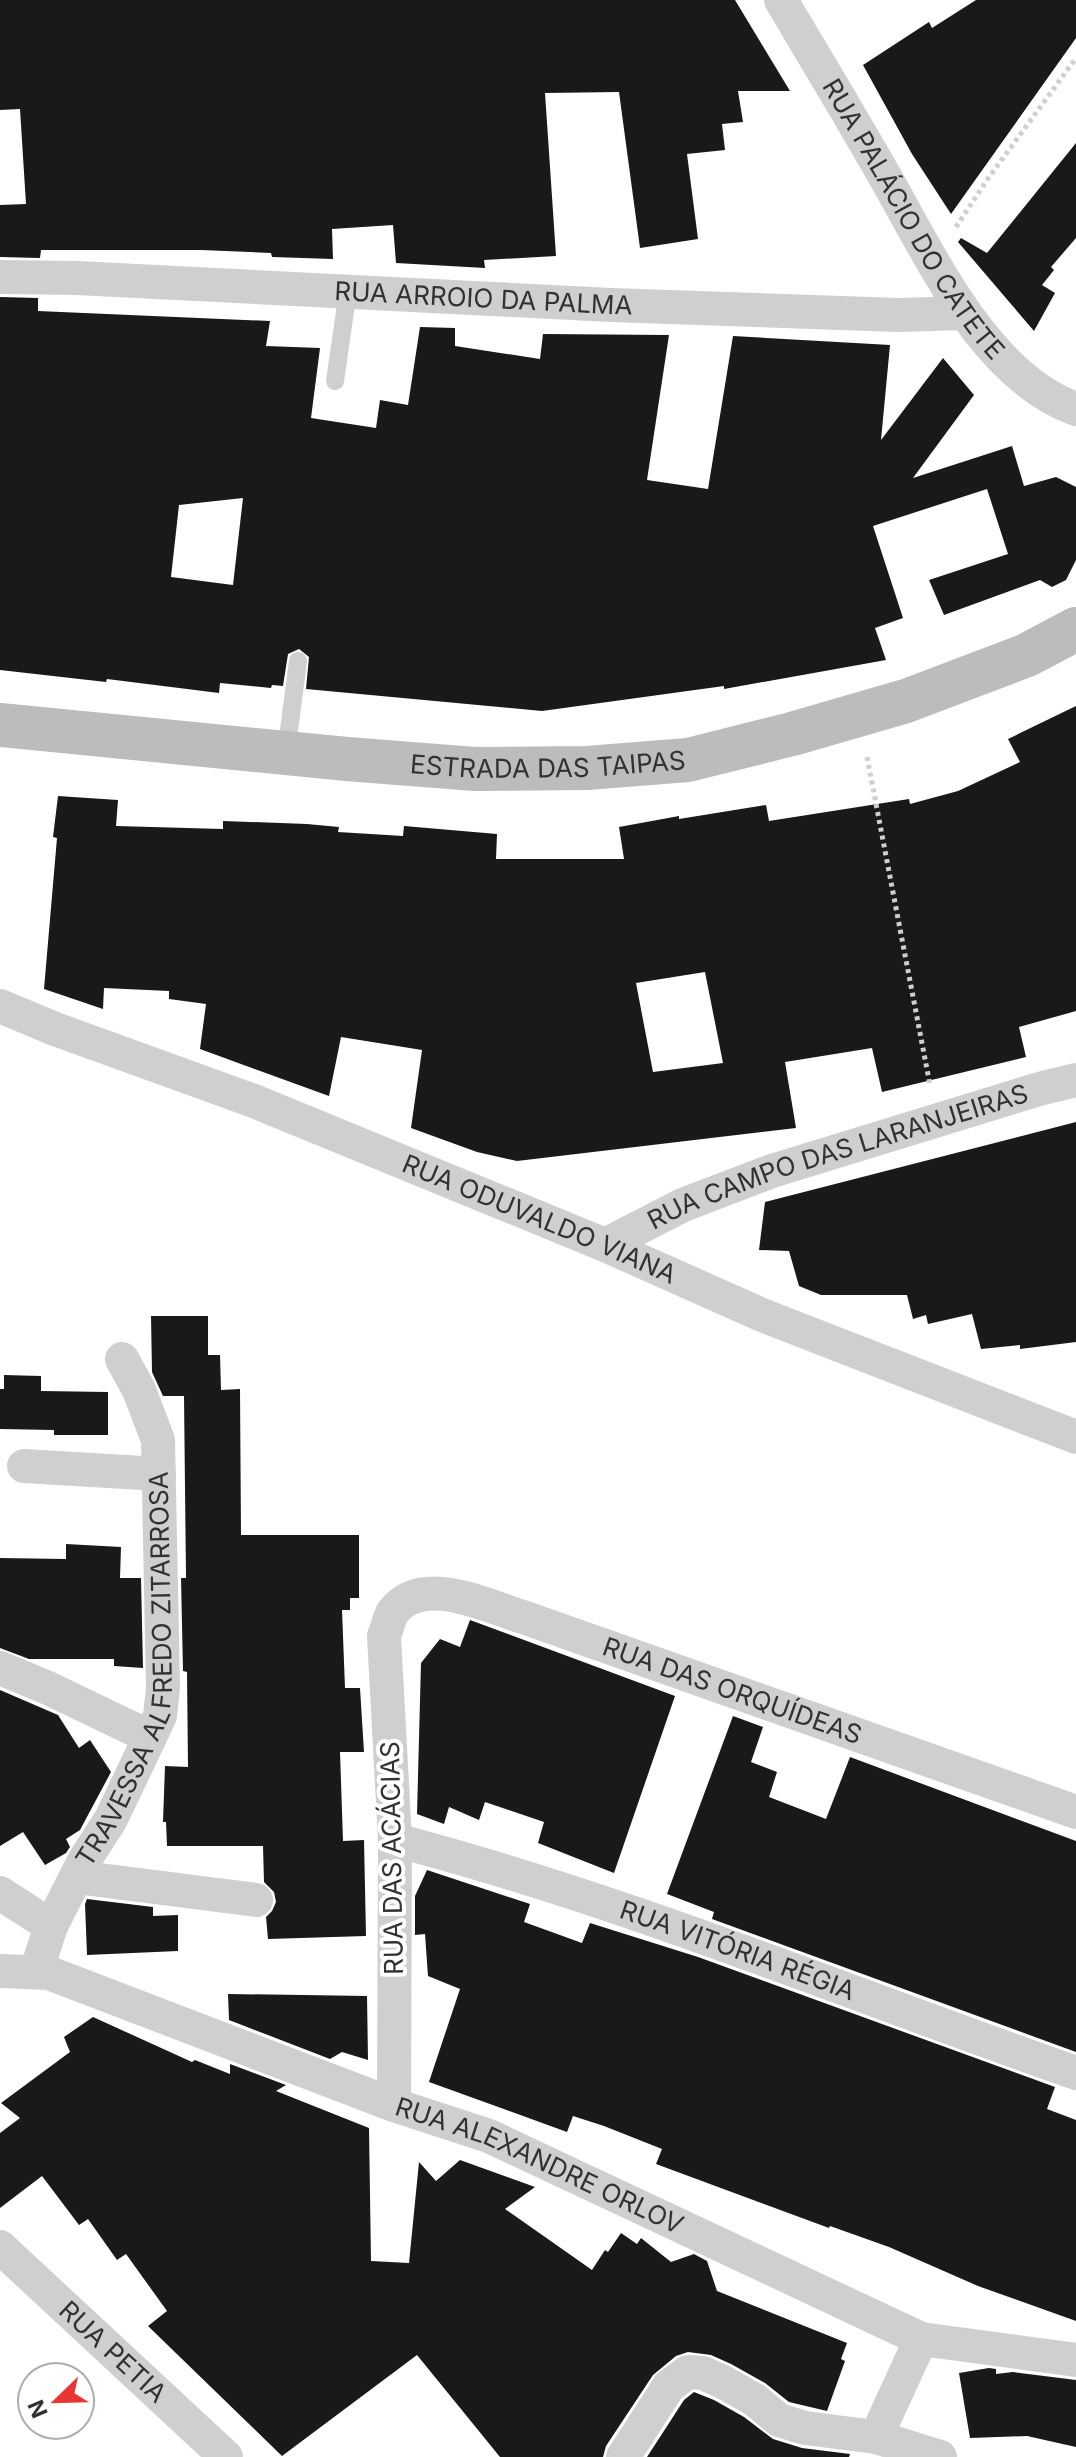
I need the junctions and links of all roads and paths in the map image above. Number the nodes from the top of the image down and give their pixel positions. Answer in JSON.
{"nodes":[{"id":1,"x":781,"y":0,"type":"edge"},
{"id":2,"x":1076,"y":58,"type":"edge"},
{"id":3,"x":934,"y":260,"type":"junction"},
{"id":4,"x":0,"y":277,"type":"edge"},
{"id":5,"x":348,"y":291,"type":"junction"},
{"id":6,"x":965,"y":313,"type":"junction"},
{"id":7,"x":335,"y":381,"type":"dead end"},
{"id":8,"x":1076,"y":409,"type":"edge"},
{"id":9,"x":1076,"y":629,"type":"edge"},
{"id":10,"x":298,"y":661,"type":"dead end"},
{"id":11,"x":859,"y":715,"type":"junction"},
{"id":12,"x":0,"y":725,"type":"edge"},
{"id":13,"x":286,"y":753,"type":"junction"},
{"id":14,"x":0,"y":1006,"type":"edge"},
{"id":15,"x":1076,"y":1080,"type":"edge"},
{"id":16,"x":937,"y":1121,"type":"junction"},
{"id":17,"x":605,"y":1245,"type":"junction"},
{"id":18,"x":122,"y":1359,"type":"dead end"},
{"id":19,"x":1076,"y":1437,"type":"edge"},
{"id":20,"x":24,"y":1466,"type":"dead end"},
{"id":21,"x":159,"y":1474,"type":"junction"},
{"id":22,"x":392,"y":1613,"type":"joint"},
{"id":23,"x":0,"y":1668,"type":"edge"},
{"id":24,"x":150,"y":1737,"type":"junction"},
{"id":25,"x":1076,"y":1812,"type":"edge"},
{"id":26,"x":395,"y":1840,"type":"junction"},
{"id":27,"x":76,"y":1877,"type":"junction"},
{"id":28,"x":0,"y":1893,"type":"edge"},
{"id":29,"x":256,"y":1900,"type":"dead end"},
{"id":30,"x":51,"y":1926,"type":"junction"},
{"id":31,"x":0,"y":1971,"type":"edge"},
{"id":32,"x":36,"y":1972,"type":"junction"},
{"id":33,"x":1076,"y":2073,"type":"edge"},
{"id":34,"x":394,"y":2105,"type":"junction"},
{"id":35,"x":0,"y":2247,"type":"edge"},
{"id":36,"x":921,"y":2339,"type":"junction"},
{"id":37,"x":1076,"y":2360,"type":"edge"},
{"id":38,"x":876,"y":2437,"type":"junction"},
{"id":39,"x":831,"y":2444,"type":"edge"},
{"id":40,"x":226,"y":2457,"type":"edge"},
{"id":41,"x":623,"y":2457,"type":"edge"},
{"id":42,"x":940,"y":2457,"type":"edge"}],
"edges":[{"from":1,"to":3,"type":"street","name":"RUA PALÁCIO DO CATETE"},
{"from":2,"to":3,"type":"path"},
{"from":3,"to":6,"type":"street","name":"RUA PALÁCIO DO CATETE"},
{"from":4,"to":5,"type":"street","name":"RUA ARROIO DA PALMA"},
{"from":5,"to":6,"type":"street","name":"RUA ARROIO DA PALMA"},
{"from":5,"to":7,"type":"lane"},
{"from":6,"to":8,"type":"street","name":"RUA PALÁCIO DO CATETE"},
{"from":9,"to":11,"type":"main road","name":"ESTRADA DAS TAIPAS"},
{"from":10,"to":13,"type":"lane"},
{"from":11,"to":13,"type":"main road","name":"ESTRADA DAS TAIPAS"},
{"from":11,"to":16,"type":"path"},
{"from":12,"to":13,"type":"main road","name":"ESTRADA DAS TAIPAS"},
{"from":14,"to":17,"type":"street","name":"RUA ODUVALDO VIANA"},
{"from":15,"to":16,"type":"street","name":"RUA CAMPO DAS LARANJEIRAS"},
{"from":16,"to":17,"type":"street","name":"RUA CAMPO DAS LARANJEIRAS"},
{"from":17,"to":19,"type":"street","name":"RUA ODUVALDO VIANA"},
{"from":18,"to":21,"type":"street","name":"TRAVESSA ALFREDO ZITARROSA"},
{"from":20,"to":21,"type":"street"},
{"from":21,"to":24,"type":"street","name":"TRAVESSA ALFREDO ZITARROSA"},
{"from":22,"to":25,"type":"street","name":"RUA DAS ORQUÍDEAS"},
{"from":22,"to":26,"type":"street","name":"RUA DAS ACÁCIAS"},
{"from":23,"to":24,"type":"street"},
{"from":24,"to":27,"type":"street","name":"TRAVESSA ALFREDO ZITARROSA"},
{"from":26,"to":33,"type":"street","name":"RUA VITÓRIA RÉGIA"},
{"from":26,"to":34,"type":"street","name":"RUA DAS ACÁCIAS"},
{"from":27,"to":29,"type":"street"},
{"from":27,"to":30,"type":"street","name":"TRAVESSA ALFREDO ZITARROSA"},
{"from":28,"to":30,"type":"street"},
{"from":30,"to":32,"type":"street","name":"TRAVESSA ALFREDO ZITARROSA"},
{"from":31,"to":32,"type":"street","name":"RUA ALEXANDRE ORLOV"},
{"from":32,"to":34,"type":"street","name":"RUA ALEXANDRE ORLOV"},
{"from":34,"to":36,"type":"street","name":"RUA ALEXANDRE ORLOV"},
{"from":35,"to":40,"type":"street","name":"RUA PETIA"},
{"from":36,"to":37,"type":"street","name":"RUA ALEXANDRE ORLOV"},
{"from":36,"to":38,"type":"street"},
{"from":38,"to":39,"type":"street"},
{"from":38,"to":42,"type":"street"},
{"from":39,"to":41,"type":"street"}]}
